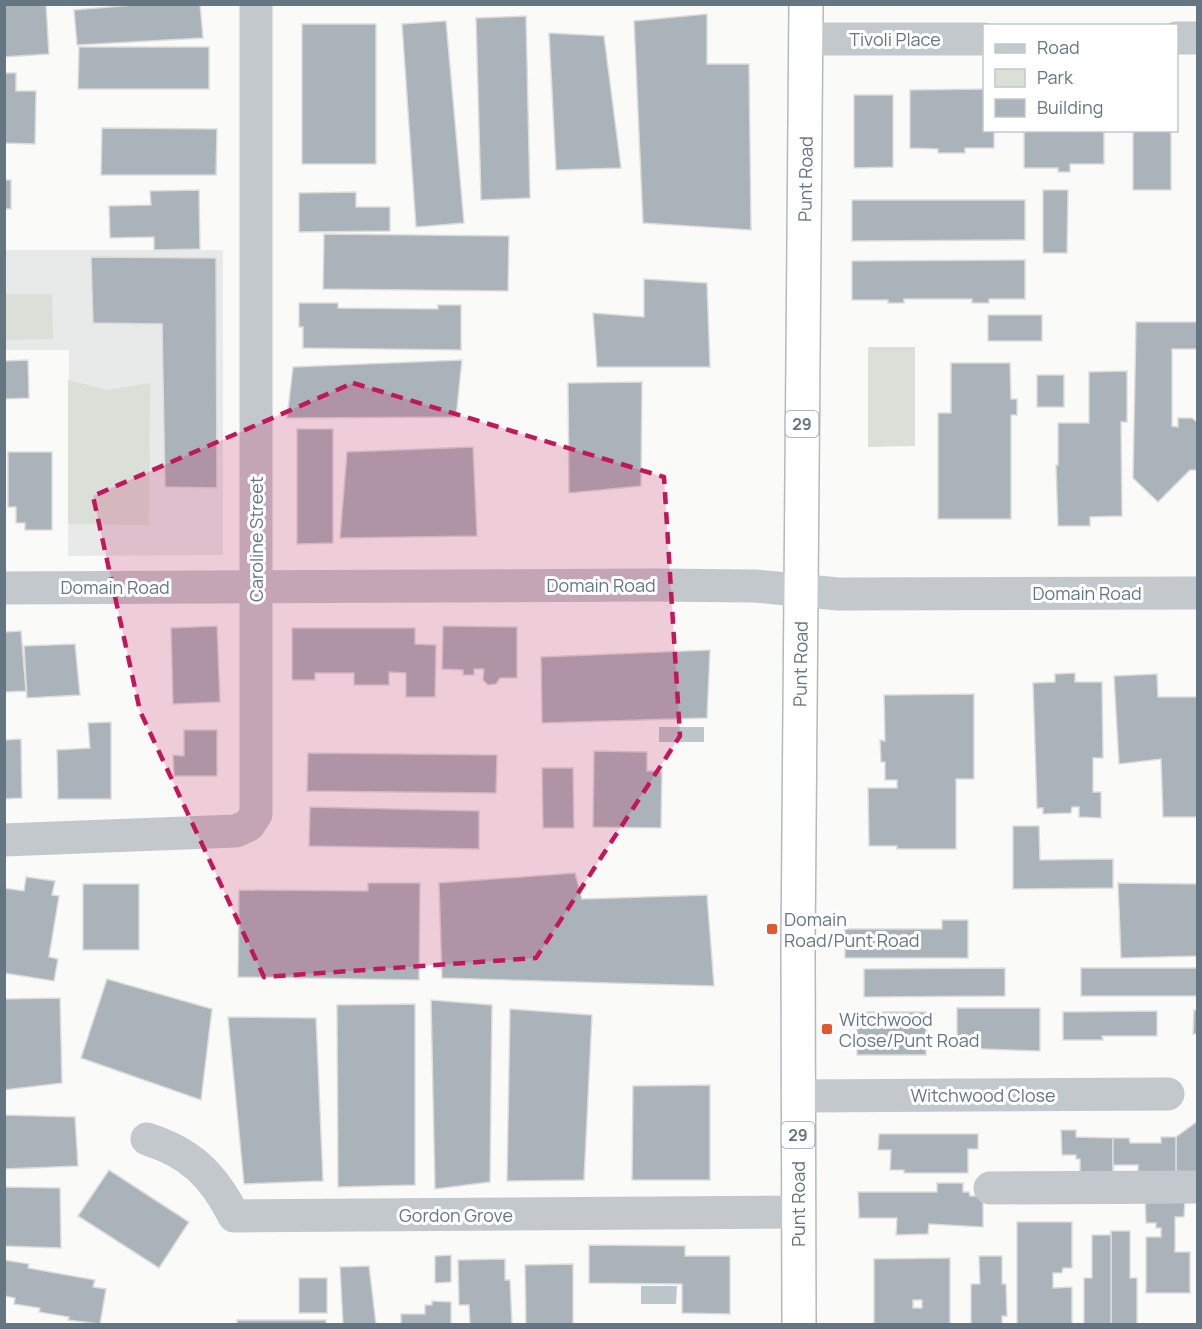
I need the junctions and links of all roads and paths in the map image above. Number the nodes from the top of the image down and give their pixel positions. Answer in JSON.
{"nodes":[{"id":1,"x":256,"y":4,"type":"edge"},
{"id":2,"x":806,"y":4,"type":"edge"},
{"id":3,"x":1178,"y":38,"type":"edge"},
{"id":4,"x":1197,"y":38,"type":"edge"},
{"id":5,"x":806,"y":39,"type":"junction"},
{"id":6,"x":983,"y":39,"type":"edge"},
{"id":7,"x":256,"y":586,"type":"junction"},
{"id":8,"x":4,"y":588,"type":"edge"},
{"id":9,"x":801,"y":590,"type":"junction"},
{"id":10,"x":1197,"y":593,"type":"edge"},
{"id":11,"x":4,"y":840,"type":"edge"},
{"id":12,"x":1168,"y":1094,"type":"dead end"},
{"id":13,"x":798,"y":1096,"type":"junction"},
{"id":14,"x":147,"y":1139,"type":"dead end"},
{"id":15,"x":1197,"y":1187,"type":"edge"},
{"id":16,"x":990,"y":1188,"type":"dead end"},
{"id":17,"x":798,"y":1212,"type":"junction"},
{"id":18,"x":799,"y":1324,"type":"edge"}],
"edges":[{"from":1,"to":7,"type":"street","name":"Caroline Street"},
{"from":2,"to":5,"type":"highway","name":"Punt Road","number":"29"},
{"from":3,"to":4,"type":"street"},
{"from":5,"to":6,"type":"street","name":"Tivoli Place"},
{"from":5,"to":9,"type":"highway","name":"Punt Road","number":"29"},
{"from":7,"to":8,"type":"street","name":"Domain Road"},
{"from":7,"to":9,"type":"street","name":"Domain Road"},
{"from":7,"to":11,"type":"street","name":"Caroline Street"},
{"from":9,"to":10,"type":"street","name":"Domain Road"},
{"from":9,"to":13,"type":"highway","name":"Punt Road","number":"29"},
{"from":12,"to":13,"type":"street","name":"Witchwood Close"},
{"from":13,"to":17,"type":"highway","name":"Punt Road","number":"29"},
{"from":14,"to":17,"type":"street","name":"Gordon Grove"},
{"from":15,"to":16,"type":"street"},
{"from":17,"to":18,"type":"highway","name":"Punt Road","number":"29"}]}
